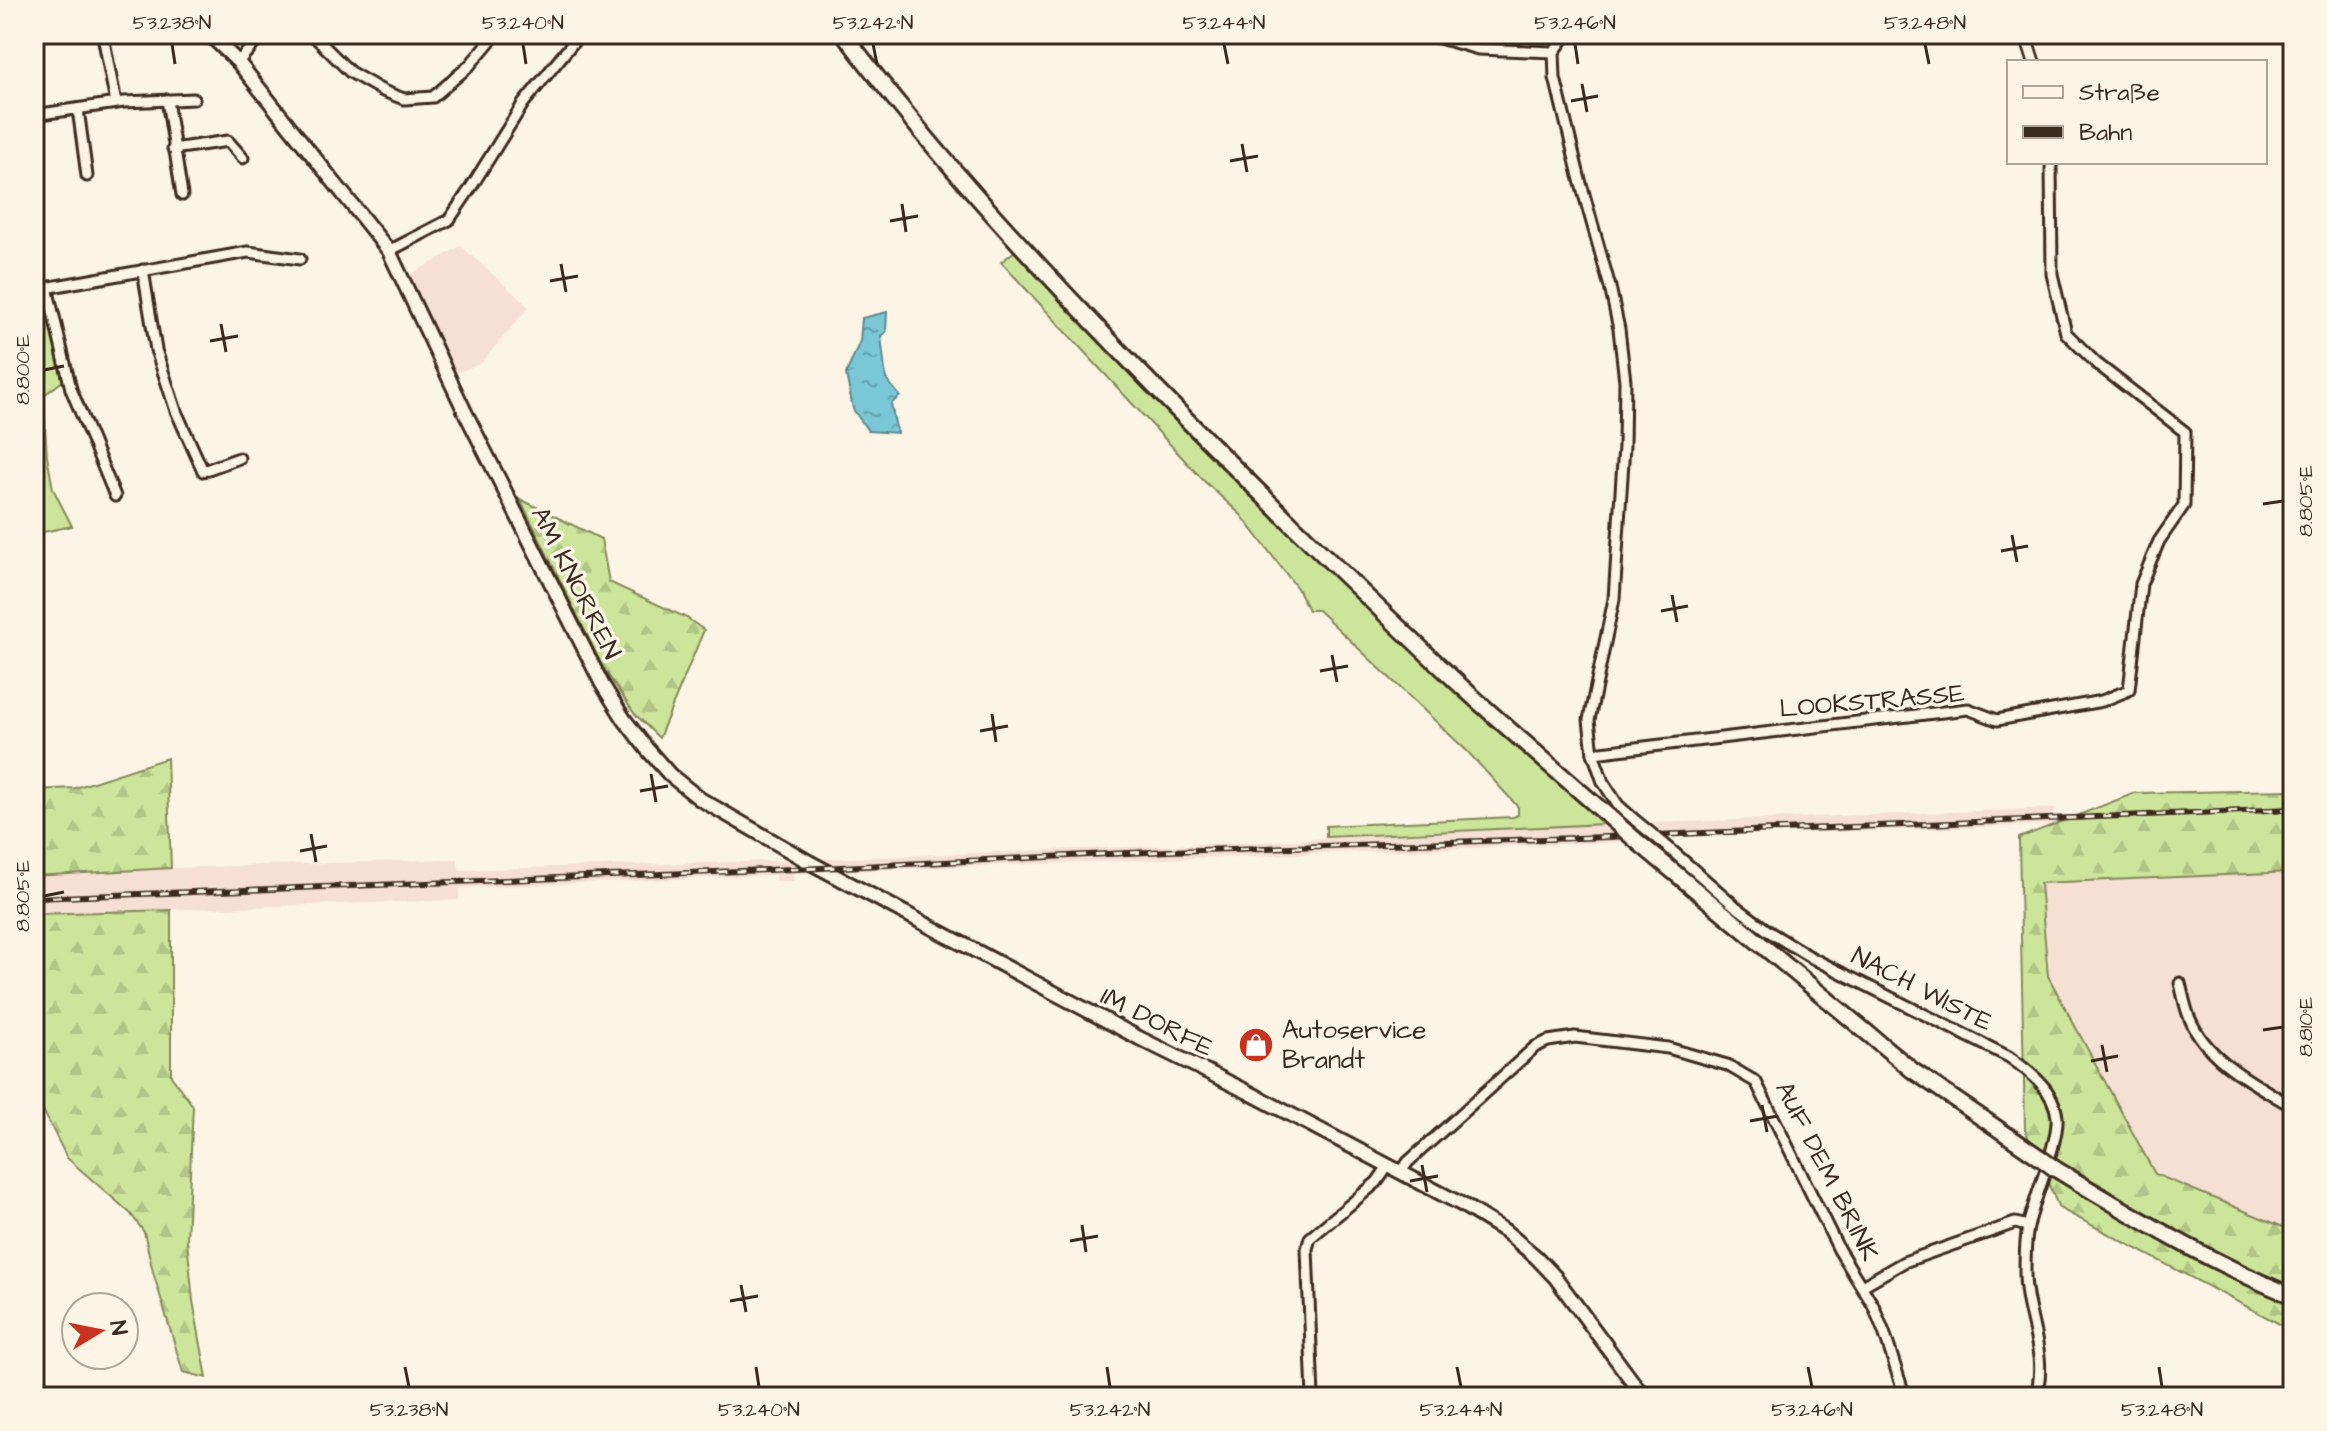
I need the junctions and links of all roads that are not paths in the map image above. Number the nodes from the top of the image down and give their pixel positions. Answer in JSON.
{"nodes":[{"id":1,"x":111,"y":34,"type":"edge"},
{"id":2,"x":209,"y":34,"type":"edge"},
{"id":3,"x":263,"y":34,"type":"edge"},
{"id":4,"x":312,"y":34,"type":"edge"},
{"id":5,"x":496,"y":34,"type":"edge"},
{"id":6,"x":580,"y":34,"type":"edge"},
{"id":7,"x":844,"y":34,"type":"edge"},
{"id":8,"x":1425,"y":34,"type":"edge"},
{"id":9,"x":1567,"y":34,"type":"edge"},
{"id":10,"x":2025,"y":34,"type":"edge"},
{"id":11,"x":1554,"y":52,"type":"junction"},
{"id":12,"x":2033,"y":60,"type":"edge"},
{"id":13,"x":238,"y":62,"type":"junction"},
{"id":14,"x":194,"y":99,"type":"dead end"},
{"id":15,"x":167,"y":100,"type":"junction"},
{"id":16,"x":116,"y":103,"type":"junction"},
{"id":17,"x":78,"y":109,"type":"junction"},
{"id":18,"x":34,"y":115,"type":"edge"},
{"id":19,"x":173,"y":149,"type":"junction"},
{"id":20,"x":243,"y":158,"type":"dead end"},
{"id":21,"x":2051,"y":164,"type":"edge"},
{"id":22,"x":87,"y":176,"type":"dead end"},
{"id":23,"x":182,"y":195,"type":"dead end"},
{"id":24,"x":389,"y":251,"type":"junction"},
{"id":25,"x":300,"y":259,"type":"dead end"},
{"id":26,"x":143,"y":270,"type":"junction"},
{"id":27,"x":47,"y":287,"type":"junction"},
{"id":28,"x":34,"y":290,"type":"edge"},
{"id":29,"x":239,"y":458,"type":"dead end"},
{"id":30,"x":115,"y":496,"type":"dead end"},
{"id":31,"x":1593,"y":753,"type":"junction"},
{"id":32,"x":809,"y":862,"type":"joint"},
{"id":33,"x":2180,"y":983,"type":"dead end"},
{"id":34,"x":2293,"y":1107,"type":"edge"},
{"id":35,"x":1388,"y":1166,"type":"junction"},
{"id":36,"x":1401,"y":1172,"type":"junction"},
{"id":37,"x":2028,"y":1226,"type":"junction"},
{"id":38,"x":1862,"y":1286,"type":"junction"},
{"id":39,"x":2293,"y":1296,"type":"edge"},
{"id":40,"x":1313,"y":1397,"type":"edge"},
{"id":41,"x":1644,"y":1397,"type":"edge"},
{"id":42,"x":1905,"y":1397,"type":"edge"},
{"id":43,"x":2035,"y":1397,"type":"edge"}],
"edges":[{"from":1,"to":16,"type":"street"},
{"from":2,"to":13,"type":"street","name":"AM KNORREN"},
{"from":3,"to":13,"type":"street"},
{"from":4,"to":5,"type":"street"},
{"from":6,"to":24,"type":"street"},
{"from":7,"to":39,"type":"main road","bridge":true},
{"from":8,"to":11,"type":"street"},
{"from":9,"to":11,"type":"street"},
{"from":10,"to":12,"type":"street"},
{"from":11,"to":31,"type":"street","name":"NACH WISTE"},
{"from":13,"to":24,"type":"street","name":"AM KNORREN"},
{"from":14,"to":15,"type":"street"},
{"from":15,"to":16,"type":"street"},
{"from":15,"to":19,"type":"street"},
{"from":16,"to":17,"type":"street"},
{"from":17,"to":18,"type":"street"},
{"from":17,"to":22,"type":"street"},
{"from":19,"to":20,"type":"street"},
{"from":19,"to":23,"type":"street"},
{"from":21,"to":31,"type":"street","name":"LOOKSTRASSE"},
{"from":24,"to":32,"type":"street","name":"AM KNORREN"},
{"from":25,"to":26,"type":"street"},
{"from":26,"to":27,"type":"street"},
{"from":26,"to":29,"type":"street"},
{"from":27,"to":28,"type":"street"},
{"from":27,"to":30,"type":"street"},
{"from":31,"to":37,"type":"street","name":"NACH WISTE","bridge":true},
{"from":32,"to":35,"type":"street","name":"IM DORFE"},
{"from":33,"to":34,"type":"street"},
{"from":35,"to":36,"type":"street","name":"IM DORFE"},
{"from":35,"to":40,"type":"street"},
{"from":36,"to":38,"type":"street","name":"AUF DEM BRINK"},
{"from":36,"to":41,"type":"street","name":"IM DORFE"},
{"from":37,"to":38,"type":"street"},
{"from":37,"to":43,"type":"street","name":"NACH WISTE"},
{"from":38,"to":42,"type":"street","name":"AUF DEM BRINK"}]}
